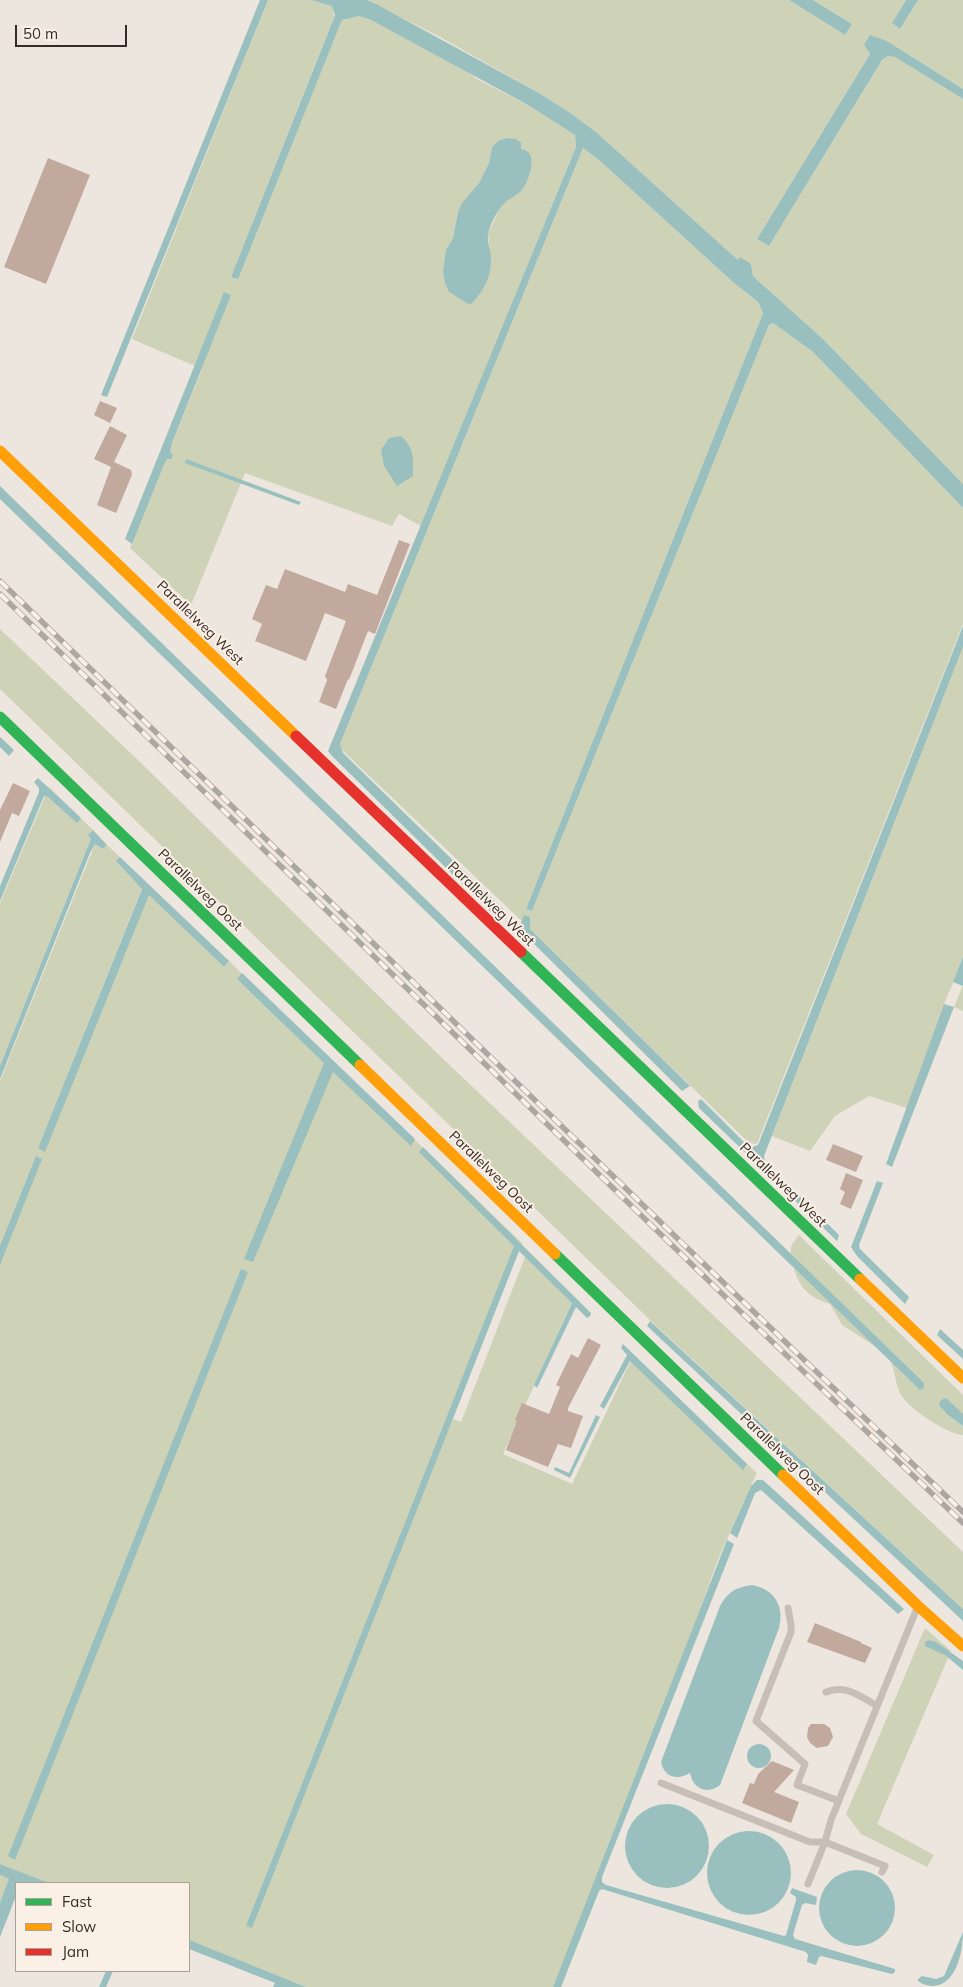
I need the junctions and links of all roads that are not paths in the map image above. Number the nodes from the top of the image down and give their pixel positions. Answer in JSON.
{"nodes":[{"id":1,"x":0,"y":451,"type":"edge"},
{"id":2,"x":0,"y":717,"type":"edge"},
{"id":3,"x":963,"y":1378,"type":"edge"},
{"id":4,"x":918,"y":1606,"type":"junction"},
{"id":5,"x":788,"y":1608,"type":"dead end"},
{"id":6,"x":963,"y":1646,"type":"edge"},
{"id":7,"x":826,"y":1692,"type":"dead end"},
{"id":8,"x":876,"y":1705,"type":"junction"},
{"id":9,"x":661,"y":1783,"type":"dead end"},
{"id":10,"x":839,"y":1802,"type":"junction"},
{"id":11,"x":825,"y":1842,"type":"junction"},
{"id":12,"x":882,"y":1872,"type":"dead end"},
{"id":13,"x":808,"y":1884,"type":"dead end"}],
"edges":[{"from":1,"to":3,"type":"street","name":"Parallelweg West"},
{"from":2,"to":4,"type":"street","name":"Parallelweg Oost"},
{"from":4,"to":6,"type":"street","name":"Parallelweg Oost"},
{"from":4,"to":8,"type":"lane"},
{"from":5,"to":10,"type":"lane"},
{"from":7,"to":8,"type":"lane"},
{"from":8,"to":10,"type":"lane"},
{"from":9,"to":11,"type":"lane"},
{"from":10,"to":11,"type":"lane"},
{"from":11,"to":12,"type":"lane"},
{"from":11,"to":13,"type":"lane"}]}
